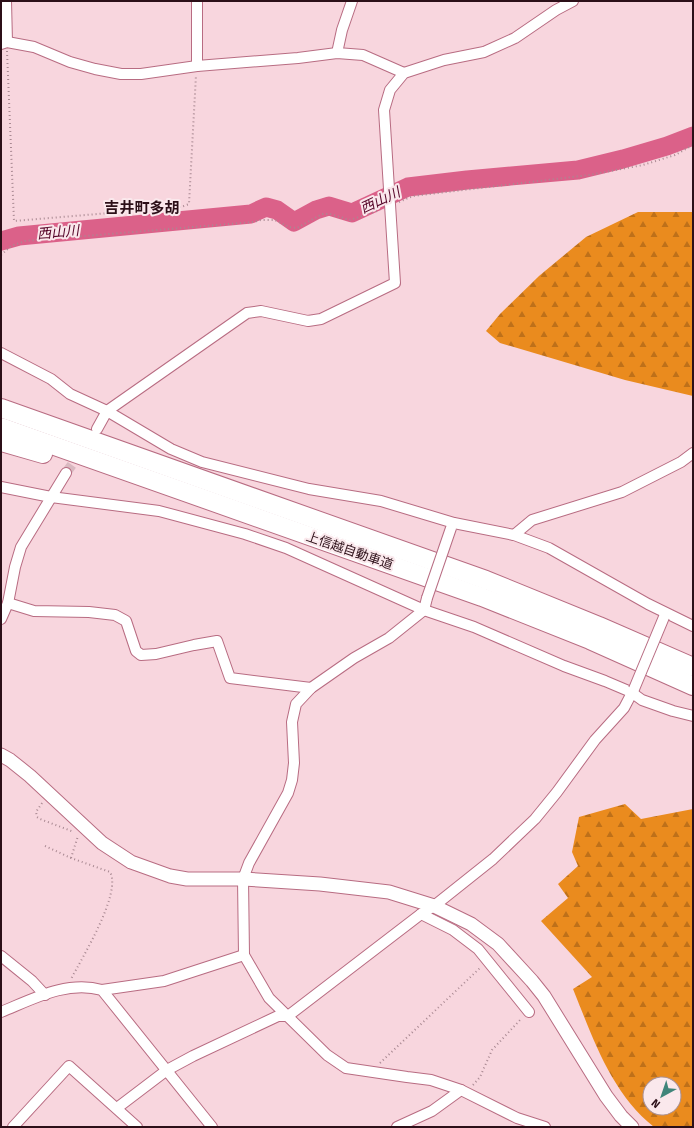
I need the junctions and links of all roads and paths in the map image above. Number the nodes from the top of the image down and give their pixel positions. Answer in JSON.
{"nodes":[{"id":1,"x":6,"y":1,"type":"edge"},
{"id":2,"x":197,"y":1,"type":"edge"},
{"id":3,"x":352,"y":1,"type":"edge"},
{"id":4,"x":573,"y":1,"type":"edge"},
{"id":5,"x":4,"y":43,"type":"edge"},
{"id":6,"x":337,"y":53,"type":"junction"},
{"id":7,"x":197,"y":66,"type":"junction"},
{"id":8,"x":404,"y":73,"type":"junction"},
{"id":9,"x":693,"y":145,"type":"edge"},
{"id":10,"x":390,"y":207,"type":"junction"},
{"id":11,"x":1,"y":255,"type":"edge"},
{"id":12,"x":1,"y":353,"type":"edge"},
{"id":13,"x":1,"y":401,"type":"edge"},
{"id":14,"x":1,"y":408,"type":"edge"},
{"id":15,"x":107,"y":411,"type":"junction"},
{"id":16,"x":1,"y":427,"type":"edge"},
{"id":17,"x":97,"y":429,"type":"dead end"},
{"id":18,"x":1,"y":442,"type":"edge"},
{"id":19,"x":693,"y":453,"type":"edge"},
{"id":20,"x":132,"y":455,"type":"junction"},
{"id":21,"x":66,"y":473,"type":"tunnel mouth"},
{"id":22,"x":1,"y":487,"type":"edge"},
{"id":23,"x":51,"y":497,"type":"junction"},
{"id":24,"x":217,"y":504,"type":"junction"},
{"id":25,"x":452,"y":525,"type":"junction"},
{"id":26,"x":514,"y":535,"type":"junction"},
{"id":27,"x":8,"y":602,"type":"junction"},
{"id":28,"x":424,"y":610,"type":"junction"},
{"id":29,"x":666,"y":615,"type":"junction"},
{"id":30,"x":1,"y":618,"type":"edge"},
{"id":31,"x":693,"y":626,"type":"edge"},
{"id":32,"x":693,"y":667,"type":"edge"},
{"id":33,"x":693,"y":686,"type":"edge"},
{"id":34,"x":311,"y":688,"type":"junction"},
{"id":35,"x":633,"y":691,"type":"junction"},
{"id":36,"x":693,"y":716,"type":"edge"},
{"id":37,"x":1,"y":755,"type":"edge"},
{"id":38,"x":48,"y":794,"type":"junction"},
{"id":39,"x":45,"y":846,"type":"dead end"},
{"id":40,"x":71,"y":858,"type":"junction"},
{"id":41,"x":243,"y":879,"type":"junction"},
{"id":42,"x":434,"y":906,"type":"junction"},
{"id":43,"x":421,"y":914,"type":"junction"},
{"id":44,"x":244,"y":955,"type":"junction"},
{"id":45,"x":1,"y":956,"type":"edge"},
{"id":46,"x":487,"y":960,"type":"junction"},
{"id":47,"x":63,"y":989,"type":"junction"},
{"id":48,"x":102,"y":990,"type":"junction"},
{"id":49,"x":45,"y":995,"type":"junction"},
{"id":50,"x":1,"y":1012,"type":"edge"},
{"id":51,"x":528,"y":1012,"type":"joint"},
{"id":52,"x":288,"y":1016,"type":"junction"},
{"id":53,"x":167,"y":1070,"type":"junction"},
{"id":54,"x":371,"y":1072,"type":"junction"},
{"id":55,"x":462,"y":1090,"type":"junction"},
{"id":56,"x":117,"y":1108,"type":"junction"},
{"id":57,"x":627,"y":1126,"type":"edge"},
{"id":58,"x":12,"y":1127,"type":"edge"},
{"id":59,"x":137,"y":1127,"type":"edge"},
{"id":60,"x":212,"y":1127,"type":"edge"},
{"id":61,"x":397,"y":1127,"type":"edge"},
{"id":62,"x":545,"y":1127,"type":"edge"}],
"edges":[{"from":1,"to":5,"type":"street"},
{"from":2,"to":7,"type":"street"},
{"from":3,"to":6,"type":"street"},
{"from":4,"to":8,"type":"street"},
{"from":5,"to":7,"type":"street"},
{"from":5,"to":7,"type":"path"},
{"from":6,"to":7,"type":"street"},
{"from":6,"to":8,"type":"street"},
{"from":8,"to":10,"type":"street"},
{"from":9,"to":10,"type":"path"},
{"from":10,"to":11,"type":"path"},
{"from":10,"to":15,"type":"street"},
{"from":12,"to":15,"type":"street"},
{"from":13,"to":20,"type":"highway"},
{"from":14,"to":20,"type":"highway","name":"上信越自動車道"},
{"from":15,"to":17,"type":"street"},
{"from":15,"to":25,"type":"street"},
{"from":16,"to":24,"type":"highway","name":"上信越自動車道"},
{"from":18,"to":24,"type":"highway"},
{"from":19,"to":26,"type":"street"},
{"from":20,"to":32,"type":"highway","name":"上信越自動車道"},
{"from":21,"to":23,"type":"street"},
{"from":22,"to":23,"type":"street"},
{"from":23,"to":27,"type":"street"},
{"from":23,"to":28,"type":"street"},
{"from":24,"to":33,"type":"highway","name":"上信越自動車道"},
{"from":25,"to":26,"type":"street"},
{"from":25,"to":28,"type":"street","bridge":true},
{"from":26,"to":29,"type":"street"},
{"from":27,"to":30,"type":"street"},
{"from":27,"to":34,"type":"street"},
{"from":28,"to":34,"type":"street"},
{"from":28,"to":35,"type":"street"},
{"from":29,"to":31,"type":"street"},
{"from":29,"to":35,"type":"street","bridge":true},
{"from":34,"to":41,"type":"street"},
{"from":35,"to":36,"type":"street"},
{"from":35,"to":42,"type":"street"},
{"from":37,"to":38,"type":"street"},
{"from":38,"to":40,"type":"path"},
{"from":38,"to":41,"type":"street"},
{"from":39,"to":40,"type":"path"},
{"from":40,"to":47,"type":"path"},
{"from":41,"to":42,"type":"street"},
{"from":41,"to":44,"type":"street"},
{"from":42,"to":43,"type":"street"},
{"from":42,"to":57,"type":"street"},
{"from":43,"to":46,"type":"street"},
{"from":43,"to":52,"type":"street"},
{"from":44,"to":48,"type":"street"},
{"from":44,"to":52,"type":"street"},
{"from":45,"to":49,"type":"street"},
{"from":46,"to":51,"type":"street"},
{"from":46,"to":54,"type":"path"},
{"from":47,"to":48,"type":"street"},
{"from":47,"to":49,"type":"street"},
{"from":48,"to":53,"type":"street"},
{"from":49,"to":50,"type":"street"},
{"from":51,"to":55,"type":"path"},
{"from":52,"to":53,"type":"street"},
{"from":52,"to":54,"type":"street"},
{"from":53,"to":56,"type":"street"},
{"from":53,"to":60,"type":"street"},
{"from":54,"to":55,"type":"street"},
{"from":55,"to":61,"type":"street"},
{"from":55,"to":62,"type":"street"},
{"from":56,"to":58,"type":"street"},
{"from":56,"to":59,"type":"street"}]}
